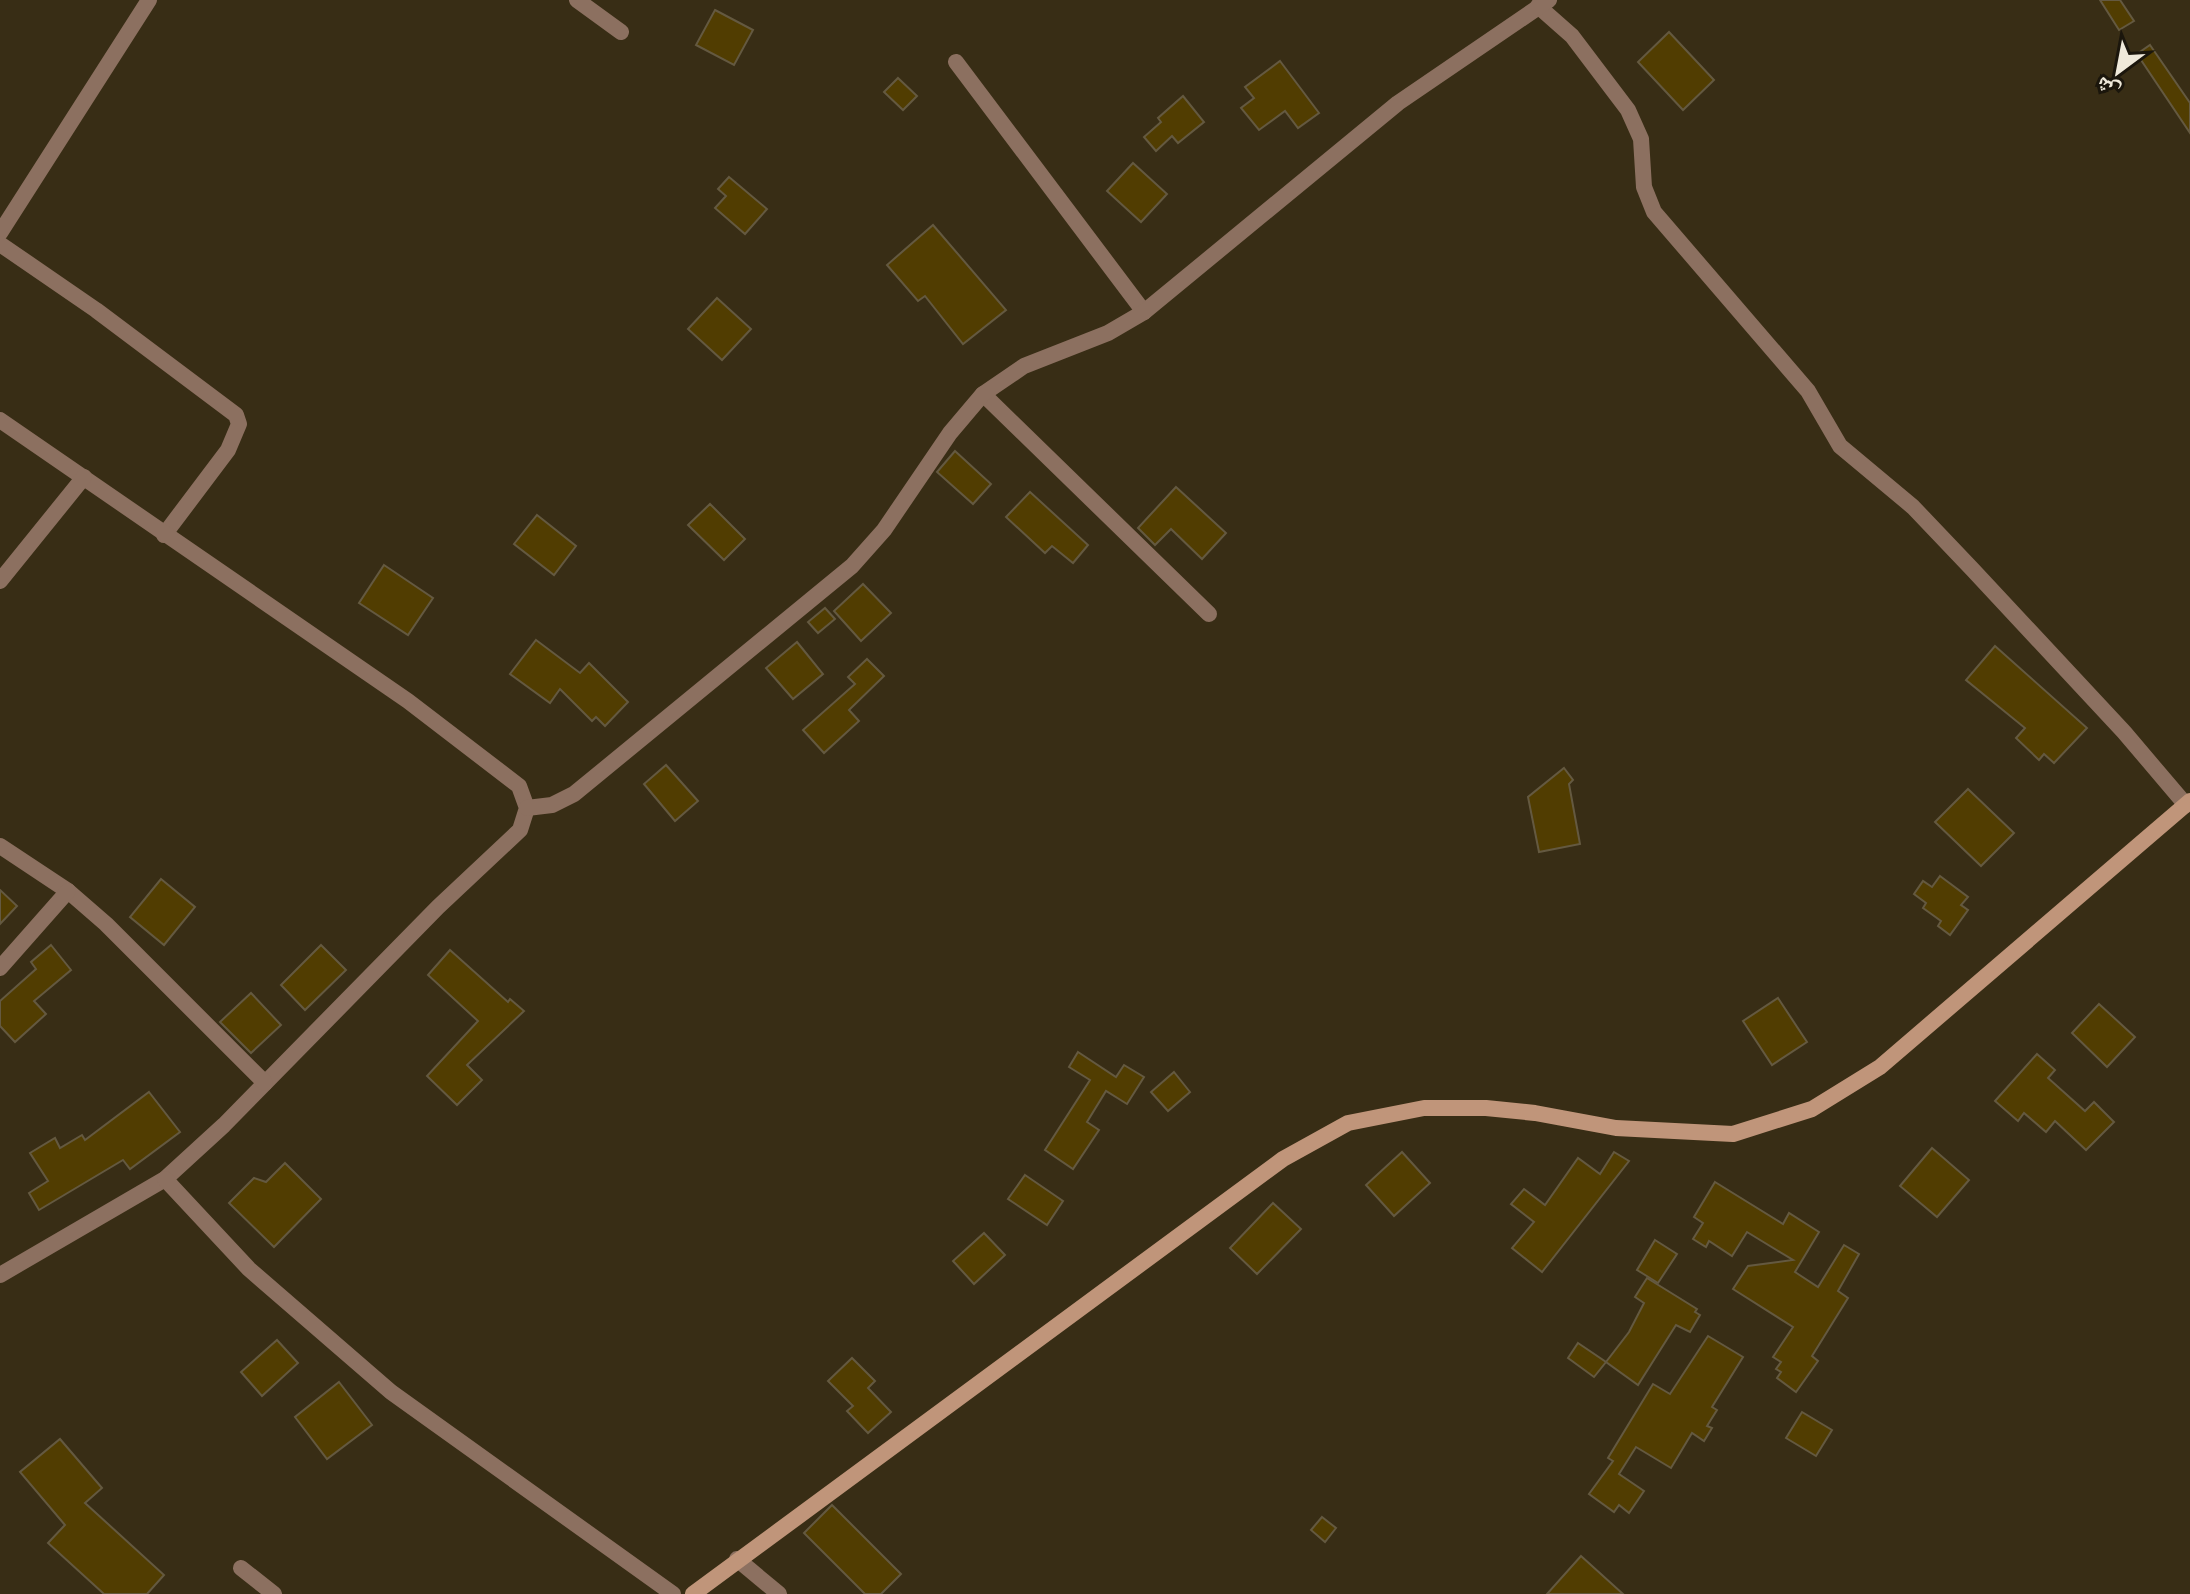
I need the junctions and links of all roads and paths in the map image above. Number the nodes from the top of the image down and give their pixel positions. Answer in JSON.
{"nodes":[{"id":1,"x":149,"y":0,"type":"edge"},
{"id":2,"x":577,"y":0,"type":"edge"},
{"id":3,"x":1544,"y":3,"type":"edge"},
{"id":4,"x":621,"y":32,"type":"dead end"},
{"id":5,"x":956,"y":62,"type":"dead end"},
{"id":6,"x":0,"y":233,"type":"edge"},
{"id":7,"x":0,"y":244,"type":"edge"},
{"id":8,"x":1144,"y":312,"type":"junction"},
{"id":9,"x":983,"y":394,"type":"junction"},
{"id":10,"x":0,"y":420,"type":"edge"},
{"id":11,"x":84,"y":477,"type":"junction"},
{"id":12,"x":164,"y":535,"type":"junction"},
{"id":13,"x":0,"y":581,"type":"edge"},
{"id":14,"x":1209,"y":614,"type":"dead end"},
{"id":15,"x":2188,"y":803,"type":"edge"},
{"id":16,"x":527,"y":808,"type":"junction"},
{"id":17,"x":0,"y":846,"type":"edge"},
{"id":18,"x":68,"y":891,"type":"junction"},
{"id":19,"x":0,"y":968,"type":"edge"},
{"id":20,"x":265,"y":1083,"type":"junction"},
{"id":21,"x":165,"y":1179,"type":"junction"},
{"id":22,"x":0,"y":1275,"type":"edge"},
{"id":23,"x":737,"y":1559,"type":"junction"},
{"id":24,"x":241,"y":1568,"type":"dead end"},
{"id":25,"x":274,"y":1594,"type":"edge"},
{"id":26,"x":673,"y":1594,"type":"edge"},
{"id":27,"x":693,"y":1594,"type":"edge"},
{"id":28,"x":779,"y":1594,"type":"edge"}],
"edges":[{"from":1,"to":6,"type":"street"},
{"from":2,"to":4,"type":"street"},
{"from":3,"to":8,"type":"street"},
{"from":3,"to":15,"type":"street"},
{"from":5,"to":8,"type":"street"},
{"from":7,"to":12,"type":"street"},
{"from":8,"to":9,"type":"street"},
{"from":9,"to":14,"type":"street"},
{"from":9,"to":16,"type":"street"},
{"from":10,"to":11,"type":"street"},
{"from":11,"to":12,"type":"street"},
{"from":11,"to":13,"type":"street"},
{"from":12,"to":16,"type":"street"},
{"from":15,"to":23,"type":"street"},
{"from":16,"to":20,"type":"street"},
{"from":17,"to":18,"type":"street"},
{"from":18,"to":19,"type":"street"},
{"from":18,"to":20,"type":"street"},
{"from":20,"to":21,"type":"street"},
{"from":21,"to":22,"type":"street"},
{"from":21,"to":26,"type":"street"},
{"from":23,"to":27,"type":"street"},
{"from":23,"to":28,"type":"street"},
{"from":24,"to":25,"type":"street"}]}
